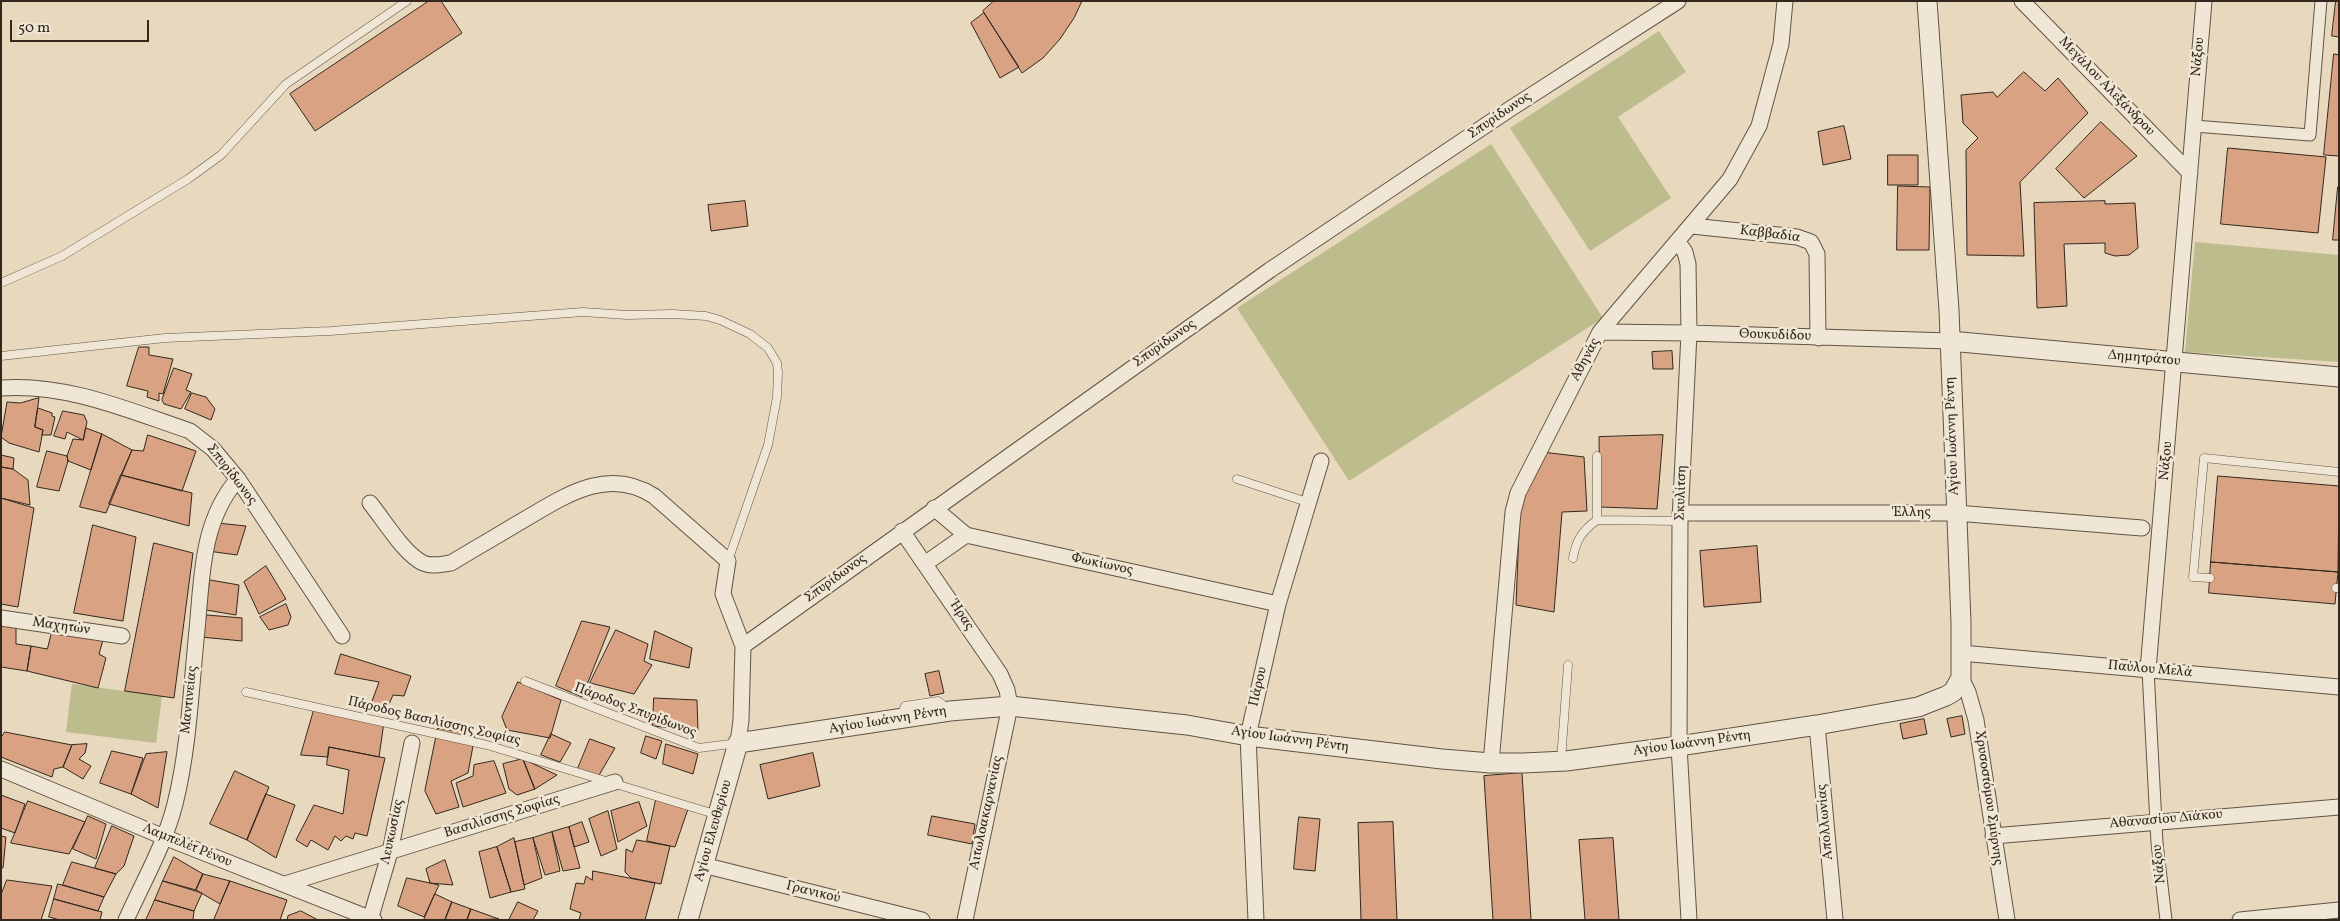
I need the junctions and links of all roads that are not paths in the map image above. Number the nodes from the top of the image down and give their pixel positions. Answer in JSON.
{"nodes":[{"id":1,"x":407,"y":1,"type":"edge"},
{"id":2,"x":1678,"y":1,"type":"edge"},
{"id":3,"x":1785,"y":1,"type":"edge"},
{"id":4,"x":1927,"y":1,"type":"edge"},
{"id":5,"x":2022,"y":1,"type":"edge"},
{"id":6,"x":2204,"y":1,"type":"edge"},
{"id":7,"x":2321,"y":1,"type":"edge"},
{"id":8,"x":2194,"y":126,"type":"junction"},
{"id":9,"x":2190,"y":173,"type":"junction"},
{"id":10,"x":1692,"y":226,"type":"junction"},
{"id":11,"x":1678,"y":242,"type":"junction"},
{"id":12,"x":1,"y":283,"type":"edge"},
{"id":13,"x":1600,"y":332,"type":"junction"},
{"id":14,"x":1688,"y":333,"type":"junction"},
{"id":15,"x":1818,"y":338,"type":"junction"},
{"id":16,"x":1950,"y":341,"type":"junction"},
{"id":17,"x":1,"y":356,"type":"edge"},
{"id":18,"x":2175,"y":361,"type":"junction"},
{"id":19,"x":2339,"y":377,"type":"edge"},
{"id":20,"x":1,"y":388,"type":"edge"},
{"id":21,"x":1597,"y":456,"type":"dead end"},
{"id":22,"x":1321,"y":461,"type":"dead end"},
{"id":23,"x":2339,"y":472,"type":"edge"},
{"id":24,"x":238,"y":479,"type":"junction"},
{"id":25,"x":1237,"y":480,"type":"dead end"},
{"id":26,"x":1307,"y":502,"type":"junction"},
{"id":27,"x":370,"y":503,"type":"dead end"},
{"id":28,"x":934,"y":508,"type":"junction"},
{"id":29,"x":1956,"y":513,"type":"junction"},
{"id":30,"x":1680,"y":517,"type":"junction"},
{"id":31,"x":1597,"y":520,"type":"junction"},
{"id":32,"x":2142,"y":528,"type":"dead end"},
{"id":33,"x":902,"y":531,"type":"junction"},
{"id":34,"x":966,"y":535,"type":"junction"},
{"id":35,"x":1574,"y":558,"type":"dead end"},
{"id":36,"x":728,"y":561,"type":"junction"},
{"id":37,"x":926,"y":563,"type":"junction"},
{"id":38,"x":2210,"y":578,"type":"dead end"},
{"id":39,"x":1278,"y":604,"type":"junction"},
{"id":40,"x":1,"y":618,"type":"edge"},
{"id":41,"x":122,"y":636,"type":"dead end"},
{"id":42,"x":342,"y":636,"type":"dead end"},
{"id":43,"x":742,"y":646,"type":"junction"},
{"id":44,"x":1961,"y":653,"type":"junction"},
{"id":45,"x":1568,"y":665,"type":"dead end"},
{"id":46,"x":2148,"y":670,"type":"junction"},
{"id":47,"x":1961,"y":678,"type":"junction"},
{"id":48,"x":525,"y":682,"type":"dead end"},
{"id":49,"x":2339,"y":687,"type":"edge"},
{"id":50,"x":246,"y":692,"type":"dead end"},
{"id":51,"x":1010,"y":706,"type":"junction"},
{"id":52,"x":1817,"y":725,"type":"junction"},
{"id":53,"x":1248,"y":736,"type":"junction"},
{"id":54,"x":738,"y":743,"type":"junction"},
{"id":55,"x":412,"y":744,"type":"dead end"},
{"id":56,"x":1680,"y":746,"type":"junction"},
{"id":57,"x":1561,"y":761,"type":"junction"},
{"id":58,"x":1491,"y":763,"type":"junction"},
{"id":59,"x":1,"y":769,"type":"edge"},
{"id":60,"x":615,"y":782,"type":"junction"},
{"id":61,"x":2339,"y":807,"type":"edge"},
{"id":62,"x":718,"y":816,"type":"junction"},
{"id":63,"x":2156,"y":821,"type":"junction"},
{"id":64,"x":1993,"y":836,"type":"junction"},
{"id":65,"x":164,"y":837,"type":"junction"},
{"id":66,"x":390,"y":852,"type":"junction"},
{"id":67,"x":704,"y":866,"type":"junction"},
{"id":68,"x":285,"y":884,"type":"junction"},
{"id":69,"x":2339,"y":910,"type":"edge"},
{"id":70,"x":372,"y":919,"type":"edge"},
{"id":71,"x":126,"y":920,"type":"edge"},
{"id":72,"x":688,"y":920,"type":"edge"},
{"id":73,"x":922,"y":920,"type":"edge"},
{"id":74,"x":965,"y":920,"type":"edge"},
{"id":75,"x":1256,"y":920,"type":"edge"},
{"id":76,"x":1689,"y":920,"type":"edge"},
{"id":77,"x":1834,"y":920,"type":"edge"},
{"id":78,"x":2006,"y":920,"type":"edge"},
{"id":79,"x":2166,"y":920,"type":"edge"},
{"id":80,"x":2240,"y":920,"type":"edge"}],
"edges":[{"from":1,"to":12,"type":"lane"},
{"from":2,"to":28,"type":"street","name":"Σπυρίδωνος"},
{"from":3,"to":10,"type":"street","name":"Αθηνάς"},
{"from":4,"to":16,"type":"street","name":"Αγίου Ιωάννη Ρέντη"},
{"from":5,"to":9,"type":"street","name":"Μεγάλου Αλεξάνδρου"},
{"from":6,"to":8,"type":"street","name":"Νάξου"},
{"from":7,"to":8,"type":"street"},
{"from":8,"to":9,"type":"street","name":"Νάξου"},
{"from":9,"to":18,"type":"street","name":"Νάξου"},
{"from":10,"to":11,"type":"street","name":"Αθηνάς"},
{"from":10,"to":15,"type":"street","name":"Καββαδία"},
{"from":11,"to":13,"type":"street","name":"Αθηνάς"},
{"from":11,"to":14,"type":"street","name":"Σκυλίτση"},
{"from":13,"to":14,"type":"street","name":"Θουκυδίδου"},
{"from":13,"to":58,"type":"street","name":"Αθηνάς"},
{"from":14,"to":15,"type":"street","name":"Θουκυδίδου"},
{"from":14,"to":30,"type":"street","name":"Σκυλίτση"},
{"from":15,"to":16,"type":"street","name":"Θουκυδίδου"},
{"from":16,"to":18,"type":"street","name":"Δημητράτου"},
{"from":16,"to":29,"type":"street","name":"Αγίου Ιωάννη Ρέντη"},
{"from":17,"to":36,"type":"lane"},
{"from":18,"to":19,"type":"street","name":"Δημητράτου"},
{"from":18,"to":46,"type":"street","name":"Νάξου"},
{"from":20,"to":24,"type":"street","name":"Σπυρίδωνος"},
{"from":21,"to":31,"type":"lane"},
{"from":22,"to":26,"type":"street","name":"Πάρου"},
{"from":23,"to":38,"type":"lane"},
{"from":24,"to":42,"type":"street","name":"Σπυρίδωνος"},
{"from":24,"to":65,"type":"street","name":"Μαντινείας"},
{"from":25,"to":26,"type":"lane"},
{"from":26,"to":39,"type":"street","name":"Πάρου"},
{"from":27,"to":36,"type":"street"},
{"from":28,"to":33,"type":"street","name":"Σπυρίδωνος"},
{"from":28,"to":34,"type":"street","name":"Φωκίωνος"},
{"from":29,"to":30,"type":"street","name":"Έλλης"},
{"from":29,"to":32,"type":"street","name":"Έλλης"},
{"from":29,"to":44,"type":"street","name":"Αγίου Ιωάννη Ρέντη"},
{"from":30,"to":31,"type":"lane"},
{"from":30,"to":56,"type":"street","name":"Σκυλίτση"},
{"from":31,"to":35,"type":"lane"},
{"from":33,"to":37,"type":"street","name":"Ήρας"},
{"from":33,"to":43,"type":"street","name":"Σπυρίδωνος"},
{"from":34,"to":37,"type":"street"},
{"from":34,"to":39,"type":"street","name":"Φωκίωνος"},
{"from":36,"to":43,"type":"street"},
{"from":37,"to":51,"type":"street","name":"Ήρας"},
{"from":39,"to":53,"type":"street","name":"Πάρου"},
{"from":40,"to":41,"type":"street","name":"Μαχητών"},
{"from":43,"to":54,"type":"street"},
{"from":44,"to":46,"type":"street","name":"Παύλου Μελά"},
{"from":44,"to":47,"type":"street","name":"Αγίου Ιωάννη Ρέντη"},
{"from":45,"to":57,"type":"lane"},
{"from":46,"to":49,"type":"street","name":"Παύλου Μελά"},
{"from":46,"to":63,"type":"street","name":"Νάξου"},
{"from":47,"to":52,"type":"street","name":"Αγίου Ιωάννη Ρέντη"},
{"from":47,"to":64,"type":"street","name":"Χρυσοστόμου Σμύρνης"},
{"from":48,"to":54,"type":"lane","name":"Πάροδος Σπυρίδωνος"},
{"from":50,"to":60,"type":"lane","name":"Πάροδος Βασιλίσσης Σοφίας"},
{"from":51,"to":53,"type":"street","name":"Αγίου Ιωάννη Ρέντη"},
{"from":51,"to":54,"type":"street","name":"Αγίου Ιωάννη Ρέντη"},
{"from":51,"to":74,"type":"street","name":"Αιτωλοακαρνανίας"},
{"from":52,"to":56,"type":"street","name":"Αγίου Ιωάννη Ρέντη"},
{"from":52,"to":77,"type":"street","name":"Απολλωνίας"},
{"from":53,"to":58,"type":"street","name":"Αγίου Ιωάννη Ρέντη"},
{"from":53,"to":75,"type":"street","name":"Πάρου"},
{"from":54,"to":62,"type":"street","name":"Αγίου Ελευθερίου"},
{"from":55,"to":66,"type":"street","name":"Λευκωσίας"},
{"from":56,"to":57,"type":"street","name":"Αγίου Ιωάννη Ρέντη"},
{"from":56,"to":76,"type":"street","name":"Σκυλίτση"},
{"from":57,"to":58,"type":"street","name":"Αγίου Ιωάννη Ρέντη"},
{"from":59,"to":65,"type":"street","name":"Λαμπελέτ Ρένου"},
{"from":60,"to":62,"type":"lane"},
{"from":60,"to":66,"type":"street","name":"Βασιλίσσης Σοφίας"},
{"from":61,"to":63,"type":"street","name":"Αθανασίου Διάκου"},
{"from":62,"to":67,"type":"street","name":"Αγίου Ελευθερίου"},
{"from":63,"to":64,"type":"street","name":"Αθανασίου Διάκου"},
{"from":63,"to":79,"type":"street","name":"Νάξου"},
{"from":64,"to":78,"type":"street","name":"Χρυσοστόμου Σμύρνης"},
{"from":65,"to":68,"type":"street","name":"Λαμπελέτ Ρένου"},
{"from":65,"to":71,"type":"street","name":"Μαντινείας"},
{"from":66,"to":68,"type":"street","name":"Βασιλίσσης Σοφίας"},
{"from":66,"to":70,"type":"street","name":"Λευκωσίας"},
{"from":67,"to":72,"type":"street","name":"Αγίου Ελευθερίου"},
{"from":67,"to":73,"type":"street","name":"Γρανικού"},
{"from":68,"to":70,"type":"street","name":"Λαμπελέτ Ρένου"},
{"from":69,"to":80,"type":"street"}]}
